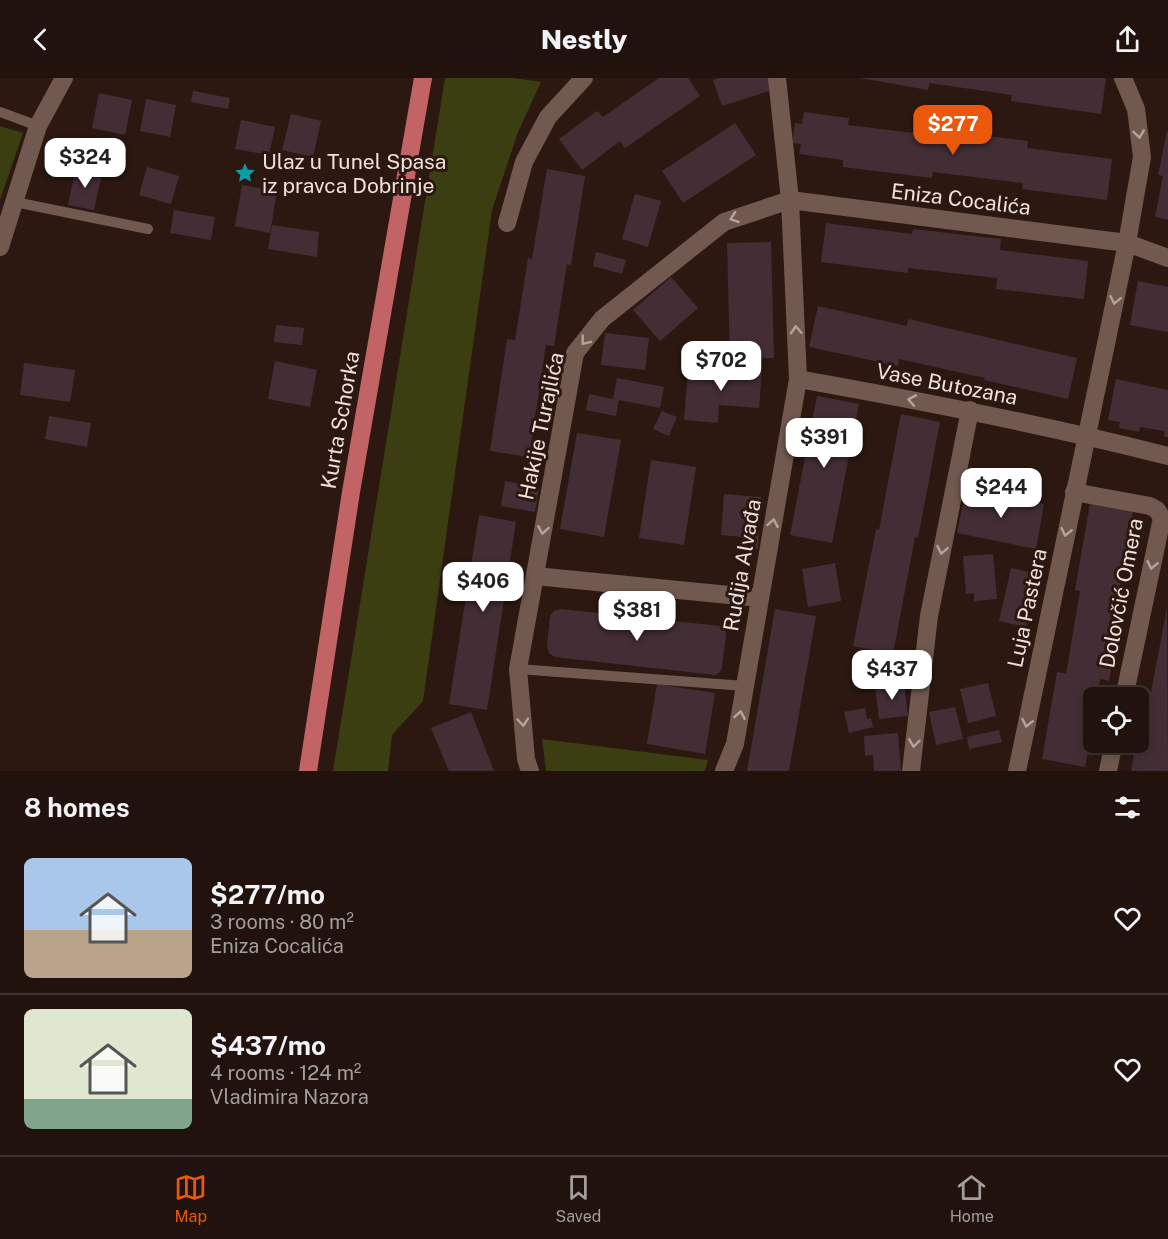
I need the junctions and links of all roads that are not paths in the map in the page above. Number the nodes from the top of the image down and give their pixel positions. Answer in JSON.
{"nodes":[{"id":1,"x":64,"y":78,"type":"edge"},
{"id":2,"x":423,"y":78,"type":"edge"},
{"id":3,"x":584,"y":78,"type":"edge"},
{"id":4,"x":777,"y":78,"type":"edge"},
{"id":5,"x":1123,"y":78,"type":"edge"},
{"id":6,"x":0,"y":112,"type":"edge"},
{"id":7,"x":38,"y":126,"type":"junction"},
{"id":8,"x":790,"y":200,"type":"junction"},
{"id":9,"x":15,"y":202,"type":"junction"},
{"id":10,"x":507,"y":223,"type":"dead end"},
{"id":11,"x":148,"y":229,"type":"dead end"},
{"id":12,"x":1127,"y":243,"type":"junction"},
{"id":13,"x":0,"y":247,"type":"edge"},
{"id":14,"x":1168,"y":258,"type":"edge"},
{"id":15,"x":798,"y":379,"type":"junction"},
{"id":16,"x":970,"y":410,"type":"junction"},
{"id":17,"x":1086,"y":435,"type":"junction"},
{"id":18,"x":1168,"y":456,"type":"edge"},
{"id":19,"x":1074,"y":492,"type":"junction"},
{"id":20,"x":535,"y":576,"type":"junction"},
{"id":21,"x":760,"y":598,"type":"junction"},
{"id":22,"x":518,"y":669,"type":"junction"},
{"id":23,"x":745,"y":686,"type":"junction"},
{"id":24,"x":1126,"y":687,"type":"edge"},
{"id":25,"x":1112,"y":753,"type":"edge"},
{"id":26,"x":308,"y":771,"type":"edge"},
{"id":27,"x":530,"y":771,"type":"edge"},
{"id":28,"x":724,"y":771,"type":"edge"},
{"id":29,"x":911,"y":771,"type":"edge"},
{"id":30,"x":1017,"y":771,"type":"edge"},
{"id":31,"x":1108,"y":771,"type":"edge"}],
"edges":[{"from":1,"to":7,"type":"street"},
{"from":2,"to":26,"type":"main road","name":"Kurta Schorka"},
{"from":3,"to":10,"type":"street"},
{"from":4,"to":8,"type":"street","name":"Rudija Alvađa"},
{"from":5,"to":12,"type":"street","name":"Luja Pastera","one_way":true},
{"from":6,"to":7,"type":"lane"},
{"from":7,"to":9,"type":"street"},
{"from":8,"to":12,"type":"street","name":"Eniza Cocalića"},
{"from":15,"to":8,"type":"street","name":"Rudija Alvađa","one_way":true},
{"from":8,"to":20,"type":"street","name":"Hakije Turajlića","one_way":true},
{"from":9,"to":11,"type":"lane"},
{"from":9,"to":13,"type":"street"},
{"from":12,"to":14,"type":"street","name":"Eniza Cocalića"},
{"from":12,"to":17,"type":"street","name":"Luja Pastera","one_way":true},
{"from":16,"to":15,"type":"street","name":"Vase Butozana","one_way":true},
{"from":21,"to":15,"type":"street","name":"Rudija Alvađa","one_way":true},
{"from":16,"to":17,"type":"street","name":"Vase Butozana"},
{"from":16,"to":29,"type":"street","one_way":true},
{"from":17,"to":18,"type":"street","name":"Vase Butozana"},
{"from":17,"to":19,"type":"street","name":"Luja Pastera"},
{"from":19,"to":24,"type":"street","name":"Dolovčić Omera","one_way":true},
{"from":19,"to":30,"type":"street","name":"Luja Pastera","one_way":true},
{"from":20,"to":21,"type":"street"},
{"from":20,"to":22,"type":"street","name":"Hakije Turajlića"},
{"from":21,"to":23,"type":"street","name":"Rudija Alvađa"},
{"from":22,"to":23,"type":"lane"},
{"from":22,"to":27,"type":"street","name":"Hakije Turajlića","one_way":true},
{"from":28,"to":23,"type":"street","name":"Rudija Alvađa","one_way":true},
{"from":25,"to":31,"type":"street"}]}
